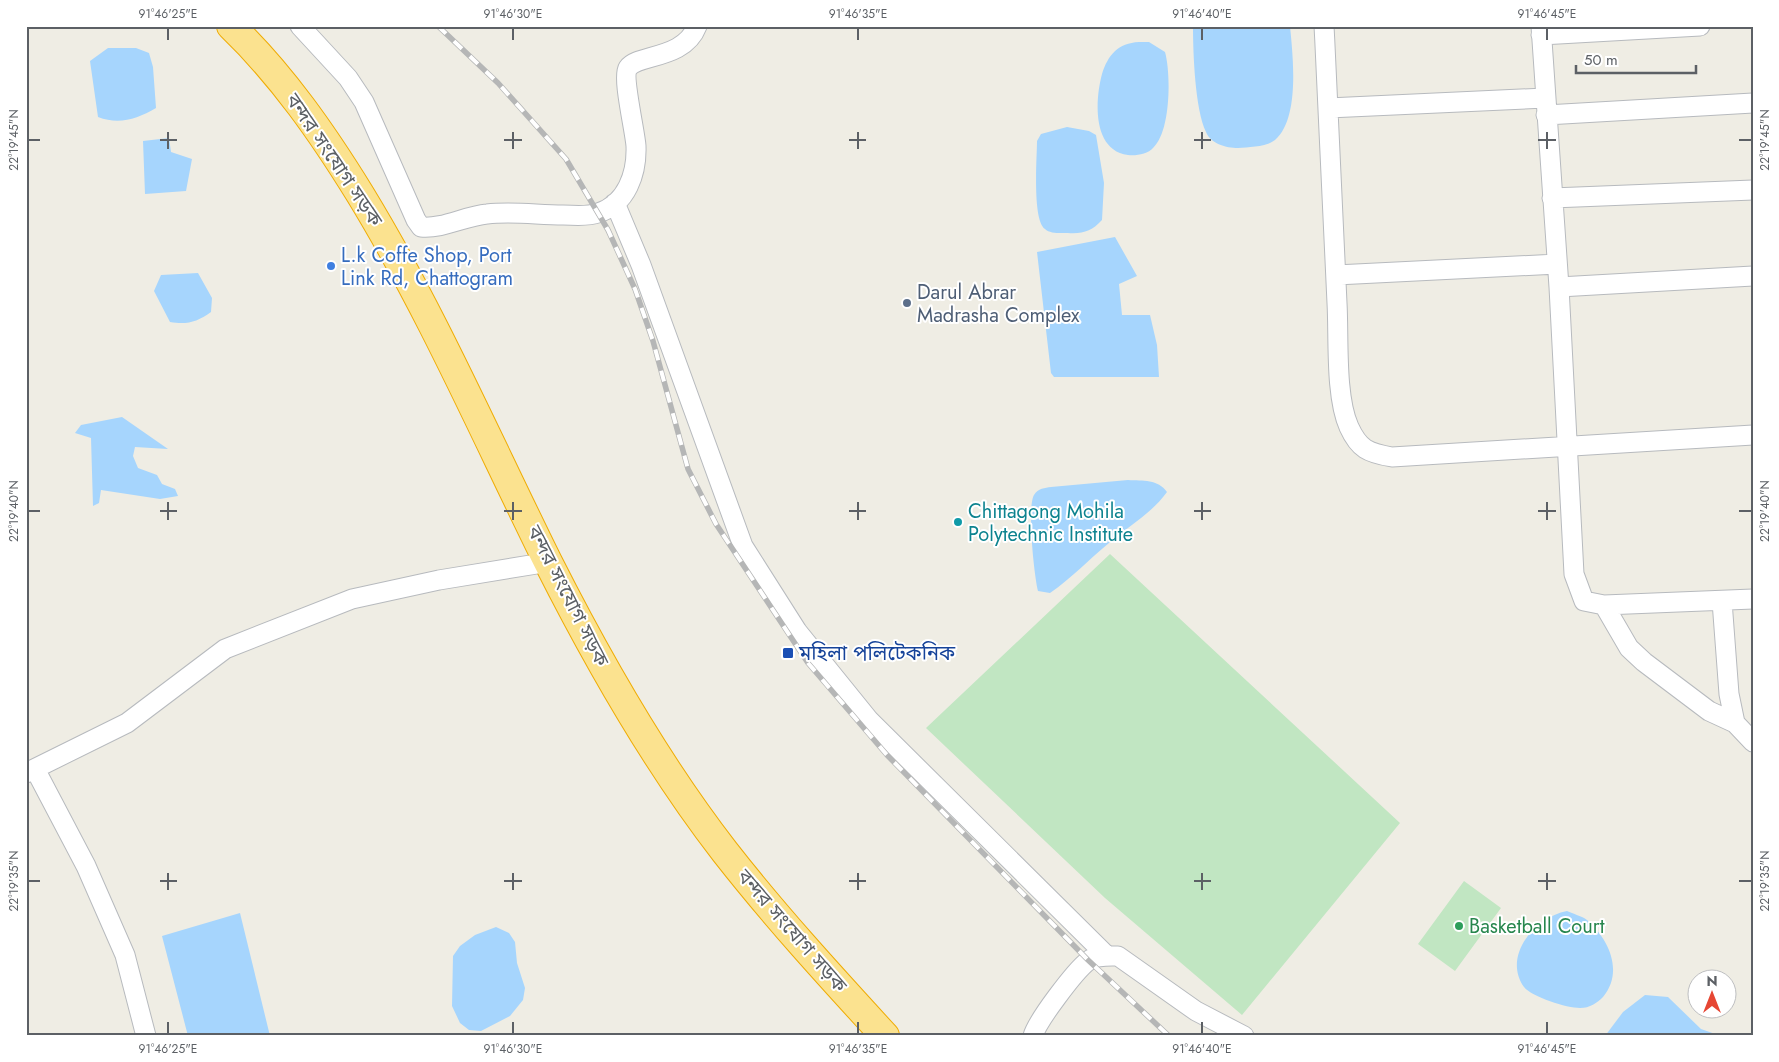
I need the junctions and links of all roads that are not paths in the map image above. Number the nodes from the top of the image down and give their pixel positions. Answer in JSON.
{"nodes":[{"id":1,"x":231,"y":26,"type":"edge"},
{"id":2,"x":300,"y":26,"type":"edge"},
{"id":3,"x":697,"y":26,"type":"edge"},
{"id":4,"x":1324,"y":26,"type":"edge"},
{"id":5,"x":1700,"y":26,"type":"edge"},
{"id":6,"x":1541,"y":30,"type":"edge"},
{"id":7,"x":1753,"y":103,"type":"edge"},
{"id":8,"x":1546,"y":107,"type":"junction"},
{"id":9,"x":1328,"y":108,"type":"junction"},
{"id":10,"x":1753,"y":190,"type":"edge"},
{"id":11,"x":1552,"y":198,"type":"junction"},
{"id":12,"x":615,"y":203,"type":"junction"},
{"id":13,"x":1557,"y":264,"type":"junction"},
{"id":14,"x":1336,"y":275,"type":"junction"},
{"id":15,"x":1753,"y":276,"type":"edge"},
{"id":16,"x":1559,"y":287,"type":"junction"},
{"id":17,"x":1753,"y":435,"type":"edge"},
{"id":18,"x":1567,"y":447,"type":"junction"},
{"id":19,"x":548,"y":562,"type":"junction"},
{"id":20,"x":1753,"y":600,"type":"edge"},
{"id":21,"x":1722,"y":601,"type":"junction"},
{"id":22,"x":1604,"y":605,"type":"junction"},
{"id":23,"x":1735,"y":723,"type":"junction"},
{"id":24,"x":1753,"y":742,"type":"edge"},
{"id":25,"x":31,"y":771,"type":"edge"},
{"id":26,"x":1106,"y":955,"type":"junction"},
{"id":27,"x":146,"y":1036,"type":"edge"},
{"id":28,"x":885,"y":1036,"type":"edge"},
{"id":29,"x":1033,"y":1036,"type":"edge"},
{"id":30,"x":1244,"y":1036,"type":"edge"}],
"edges":[{"from":1,"to":19,"type":"highway","name":"বন্দর সংযোগ সড়ক"},
{"from":2,"to":12,"type":"street"},
{"from":3,"to":12,"type":"street"},
{"from":4,"to":9,"type":"street"},
{"from":5,"to":6,"type":"street"},
{"from":6,"to":8,"type":"street"},
{"from":7,"to":8,"type":"street"},
{"from":8,"to":9,"type":"street"},
{"from":8,"to":11,"type":"street"},
{"from":9,"to":14,"type":"street"},
{"from":10,"to":11,"type":"street"},
{"from":11,"to":13,"type":"street"},
{"from":12,"to":26,"type":"street"},
{"from":13,"to":14,"type":"street"},
{"from":13,"to":16,"type":"street"},
{"from":14,"to":18,"type":"street"},
{"from":15,"to":16,"type":"street"},
{"from":16,"to":18,"type":"street"},
{"from":17,"to":18,"type":"street"},
{"from":18,"to":22,"type":"street"},
{"from":19,"to":25,"type":"street"},
{"from":19,"to":28,"type":"highway","name":"বন্দর সংযোগ সড়ক"},
{"from":20,"to":21,"type":"street"},
{"from":21,"to":22,"type":"street"},
{"from":21,"to":23,"type":"street"},
{"from":22,"to":23,"type":"street"},
{"from":23,"to":24,"type":"street"},
{"from":25,"to":27,"type":"street"},
{"from":26,"to":29,"type":"street"},
{"from":26,"to":30,"type":"street"}]}
